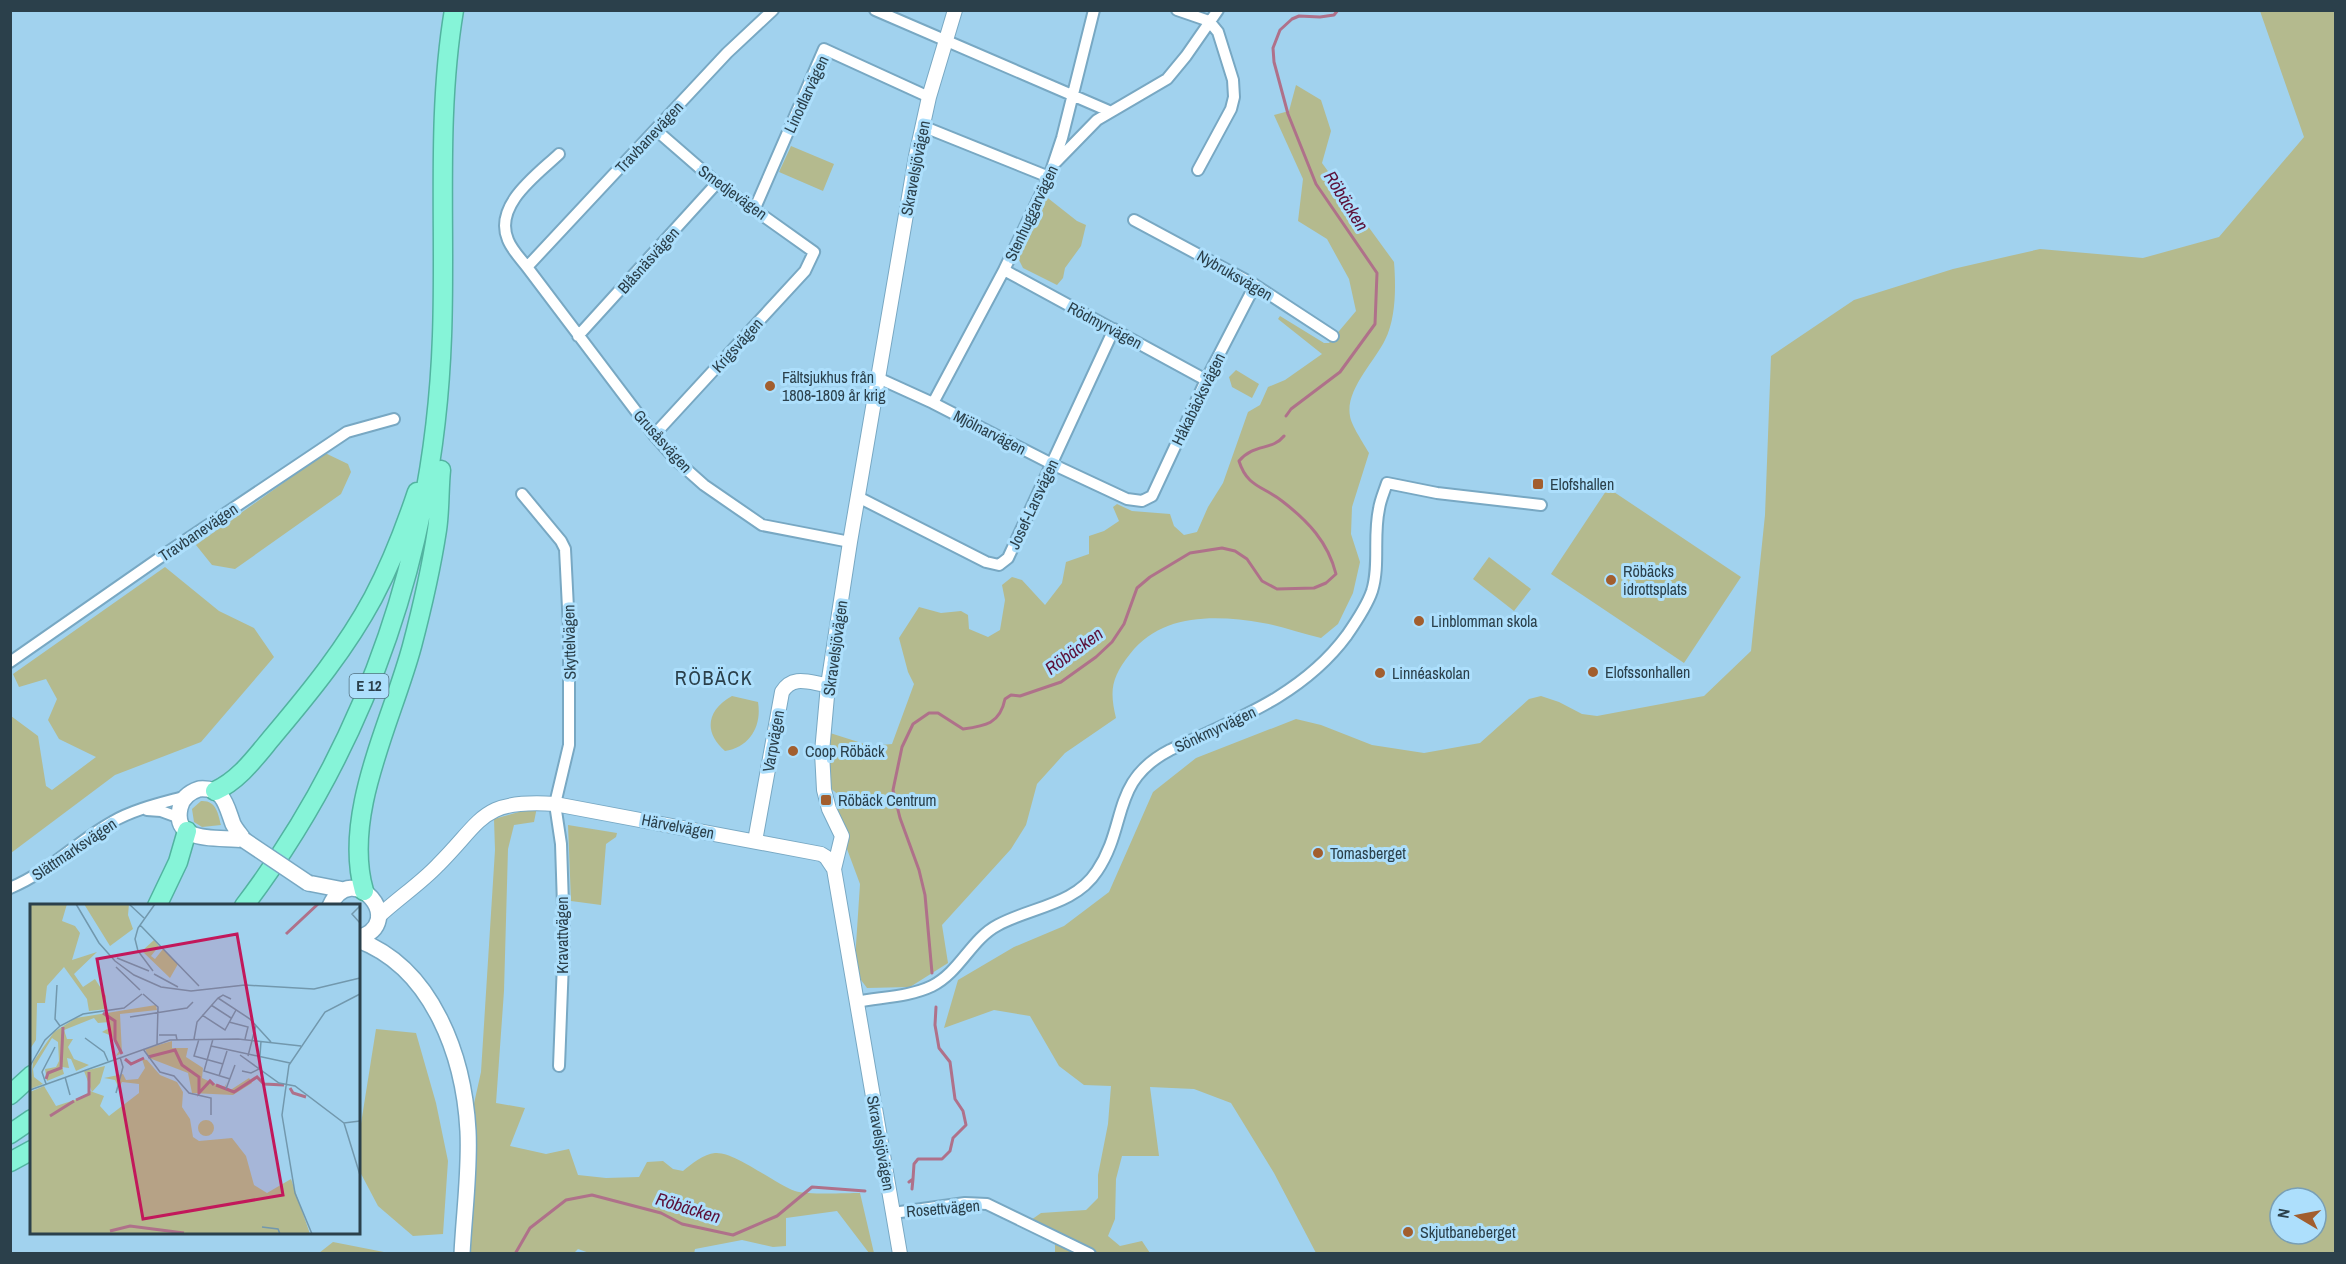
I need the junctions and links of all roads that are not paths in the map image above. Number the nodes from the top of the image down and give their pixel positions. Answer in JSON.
{"nodes":[{"id":1,"x":454,"y":10,"type":"edge"},
{"id":2,"x":465,"y":10,"type":"edge"},
{"id":3,"x":773,"y":10,"type":"edge"},
{"id":4,"x":875,"y":10,"type":"edge"},
{"id":5,"x":955,"y":10,"type":"edge"},
{"id":6,"x":1094,"y":10,"type":"edge"},
{"id":7,"x":1177,"y":10,"type":"edge"},
{"id":8,"x":1218,"y":10,"type":"edge"},
{"id":9,"x":1209,"y":21,"type":"junction"},
{"id":10,"x":946,"y":42,"type":"junction"},
{"id":11,"x":1073,"y":95,"type":"junction"},
{"id":12,"x":929,"y":97,"type":"junction"},
{"id":13,"x":1109,"y":111,"type":"junction"},
{"id":14,"x":922,"y":126,"type":"junction"},
{"id":15,"x":656,"y":130,"type":"junction"},
{"id":16,"x":560,"y":154,"type":"dead end"},
{"id":17,"x":1054,"y":164,"type":"junction"},
{"id":18,"x":1198,"y":170,"type":"dead end"},
{"id":19,"x":1049,"y":177,"type":"junction"},
{"id":20,"x":717,"y":183,"type":"junction"},
{"id":21,"x":755,"y":208,"type":"junction"},
{"id":22,"x":1134,"y":219,"type":"dead end"},
{"id":23,"x":813,"y":252,"type":"joint"},
{"id":24,"x":527,"y":267,"type":"junction"},
{"id":25,"x":1004,"y":270,"type":"junction"},
{"id":26,"x":1255,"y":285,"type":"junction"},
{"id":27,"x":1114,"y":329,"type":"junction"},
{"id":28,"x":578,"y":336,"type":"junction"},
{"id":29,"x":1333,"y":336,"type":"dead end"},
{"id":30,"x":879,"y":378,"type":"junction"},
{"id":31,"x":1206,"y":380,"type":"junction"},
{"id":32,"x":933,"y":403,"type":"junction"},
{"id":33,"x":394,"y":419,"type":"dead end"},
{"id":34,"x":654,"y":435,"type":"junction"},
{"id":35,"x":434,"y":442,"type":"junction"},
{"id":36,"x":1052,"y":464,"type":"junction"},
{"id":37,"x":440,"y":480,"type":"junction"},
{"id":38,"x":522,"y":494,"type":"dead end"},
{"id":39,"x":858,"y":497,"type":"junction"},
{"id":40,"x":1134,"y":501,"type":"joint"},
{"id":41,"x":1541,"y":505,"type":"dead end"},
{"id":42,"x":850,"y":542,"type":"junction"},
{"id":43,"x":10,"y":662,"type":"edge"},
{"id":44,"x":828,"y":685,"type":"junction"},
{"id":45,"x":215,"y":791,"type":"junction"},
{"id":46,"x":187,"y":796,"type":"junction"},
{"id":47,"x":555,"y":804,"type":"junction"},
{"id":48,"x":138,"y":811,"type":"junction"},
{"id":49,"x":183,"y":825,"type":"junction"},
{"id":50,"x":244,"y":840,"type":"junction"},
{"id":51,"x":755,"y":841,"type":"junction"},
{"id":52,"x":834,"y":869,"type":"junction"},
{"id":53,"x":308,"y":883,"type":"junction"},
{"id":54,"x":10,"y":888,"type":"edge"},
{"id":55,"x":344,"y":890,"type":"junction"},
{"id":56,"x":404,"y":893,"type":"junction"},
{"id":57,"x":369,"y":895,"type":"junction"},
{"id":58,"x":158,"y":904,"type":"edge"},
{"id":59,"x":245,"y":904,"type":"edge"},
{"id":60,"x":256,"y":904,"type":"edge"},
{"id":61,"x":326,"y":904,"type":"edge"},
{"id":62,"x":330,"y":904,"type":"edge"},
{"id":63,"x":376,"y":922,"type":"junction"},
{"id":64,"x":360,"y":938,"type":"edge"},
{"id":65,"x":360,"y":940,"type":"edge"},
{"id":66,"x":390,"y":956,"type":"junction"},
{"id":67,"x":856,"y":1002,"type":"junction"},
{"id":68,"x":559,"y":1065,"type":"dead end"},
{"id":69,"x":30,"y":1077,"type":"edge"},
{"id":70,"x":10,"y":1095,"type":"edge"},
{"id":71,"x":30,"y":1120,"type":"edge"},
{"id":72,"x":30,"y":1130,"type":"edge"},
{"id":73,"x":10,"y":1134,"type":"edge"},
{"id":74,"x":10,"y":1144,"type":"edge"},
{"id":75,"x":30,"y":1151,"type":"edge"},
{"id":76,"x":10,"y":1162,"type":"edge"},
{"id":77,"x":893,"y":1213,"type":"junction"},
{"id":78,"x":462,"y":1254,"type":"edge"},
{"id":79,"x":900,"y":1254,"type":"edge"},
{"id":80,"x":1090,"y":1254,"type":"edge"}],
"edges":[{"from":1,"to":35,"type":"highway","number":"E 12"},
{"from":2,"to":37,"type":"highway","number":"E 12"},
{"from":3,"to":15,"type":"street","name":"Travbanevägen"},
{"from":4,"to":10,"type":"street"},
{"from":5,"to":10,"type":"street","name":"Skravelsjövägen"},
{"from":6,"to":11,"type":"street","name":"Stenhuggarvägen"},
{"from":7,"to":9,"type":"street"},
{"from":8,"to":9,"type":"street"},
{"from":9,"to":13,"type":"street"},
{"from":9,"to":18,"type":"street"},
{"from":10,"to":11,"type":"street"},
{"from":10,"to":12,"type":"street","name":"Skravelsjövägen"},
{"from":11,"to":13,"type":"street"},
{"from":11,"to":17,"type":"street","name":"Stenhuggarvägen"},
{"from":12,"to":14,"type":"street","name":"Skravelsjövägen"},
{"from":12,"to":21,"type":"street","name":"Linodlarvägen"},
{"from":13,"to":17,"type":"street"},
{"from":14,"to":19,"type":"street"},
{"from":14,"to":30,"type":"street","name":"Skravelsjövägen"},
{"from":15,"to":20,"type":"street","name":"Smedjevägen"},
{"from":15,"to":24,"type":"street","name":"Travbanevägen"},
{"from":16,"to":24,"type":"street","name":"Grusåsvägen"},
{"from":17,"to":19,"type":"street","name":"Stenhuggarvägen"},
{"from":19,"to":25,"type":"street","name":"Stenhuggarvägen"},
{"from":20,"to":21,"type":"street","name":"Smedjevägen"},
{"from":20,"to":28,"type":"street","name":"Blåsnäsvägen"},
{"from":21,"to":23,"type":"street","name":"Smedjevägen"},
{"from":22,"to":26,"type":"street","name":"Nybruksvägen"},
{"from":23,"to":34,"type":"street","name":"Krigsvägen"},
{"from":24,"to":28,"type":"street","name":"Grusåsvägen"},
{"from":25,"to":27,"type":"street","name":"Rödmyrvägen"},
{"from":25,"to":32,"type":"street","name":"Stenhuggarvägen"},
{"from":26,"to":29,"type":"street","name":"Nybruksvägen"},
{"from":26,"to":31,"type":"street","name":"Håkabäcksvägen"},
{"from":27,"to":31,"type":"street","name":"Rödmyrvägen"},
{"from":27,"to":36,"type":"street","name":"Josef-Larsvägen"},
{"from":28,"to":34,"type":"street","name":"Grusåsvägen"},
{"from":30,"to":32,"type":"street","name":"Mjölnarvägen"},
{"from":30,"to":39,"type":"street","name":"Skravelsjövägen"},
{"from":31,"to":40,"type":"street","name":"Håkabäcksvägen"},
{"from":32,"to":36,"type":"street","name":"Mjölnarvägen"},
{"from":33,"to":43,"type":"street","name":"Travbanevägen"},
{"from":34,"to":42,"type":"street","name":"Grusåsvägen"},
{"from":35,"to":45,"type":"highway"},
{"from":35,"to":59,"type":"highway","number":"E 12"},
{"from":36,"to":39,"type":"street","name":"Josef-Larsvägen"},
{"from":36,"to":40,"type":"street","name":"Mjölnarvägen"},
{"from":37,"to":57,"type":"highway"},
{"from":37,"to":60,"type":"highway","number":"E 12"},
{"from":38,"to":47,"type":"street","name":"Skyttelvägen"},
{"from":39,"to":42,"type":"street","name":"Skravelsjövägen"},
{"from":41,"to":67,"type":"street","name":"Sönkmyrvägen"},
{"from":42,"to":44,"type":"street","name":"Skravelsjövägen"},
{"from":44,"to":51,"type":"street","name":"Varpvägen"},
{"from":44,"to":52,"type":"street","name":"Skravelsjövägen"},
{"from":45,"to":46,"type":"main road"},
{"from":45,"to":50,"type":"main road"},
{"from":46,"to":48,"type":"street","name":"Slättmarksvägen"},
{"from":46,"to":49,"type":"main road"},
{"from":47,"to":51,"type":"street","name":"Härvelvägen"},
{"from":47,"to":56,"type":"street","name":"Härvelvägen"},
{"from":47,"to":68,"type":"street","name":"Kravattvägen"},
{"from":48,"to":49,"type":"street","name":"Slättmarksvägen"},
{"from":48,"to":54,"type":"street","name":"Slättmarksvägen"},
{"from":49,"to":50,"type":"main road"},
{"from":49,"to":58,"type":"highway"},
{"from":50,"to":53,"type":"main road","bridge":true},
{"from":51,"to":52,"type":"street","name":"Härvelvägen"},
{"from":52,"to":67,"type":"street","name":"Skravelsjövägen"},
{"from":53,"to":55,"type":"main road"},
{"from":53,"to":61,"type":"main road"},
{"from":55,"to":57,"type":"main road"},
{"from":55,"to":62,"type":"main road"},
{"from":56,"to":57,"type":"street"},
{"from":56,"to":63,"type":"street"},
{"from":57,"to":63,"type":"main road"},
{"from":63,"to":64,"type":"main road"},
{"from":63,"to":66,"type":"main road"},
{"from":65,"to":66,"type":"main road"},
{"from":66,"to":78,"type":"main road"},
{"from":67,"to":77,"type":"street","name":"Skravelsjövägen"},
{"from":69,"to":70,"type":"highway"},
{"from":71,"to":73,"type":"highway"},
{"from":72,"to":74,"type":"highway"},
{"from":75,"to":76,"type":"highway"},
{"from":77,"to":79,"type":"street","name":"Skravelsjövägen"},
{"from":77,"to":80,"type":"street","name":"Rosettvägen"}]}
